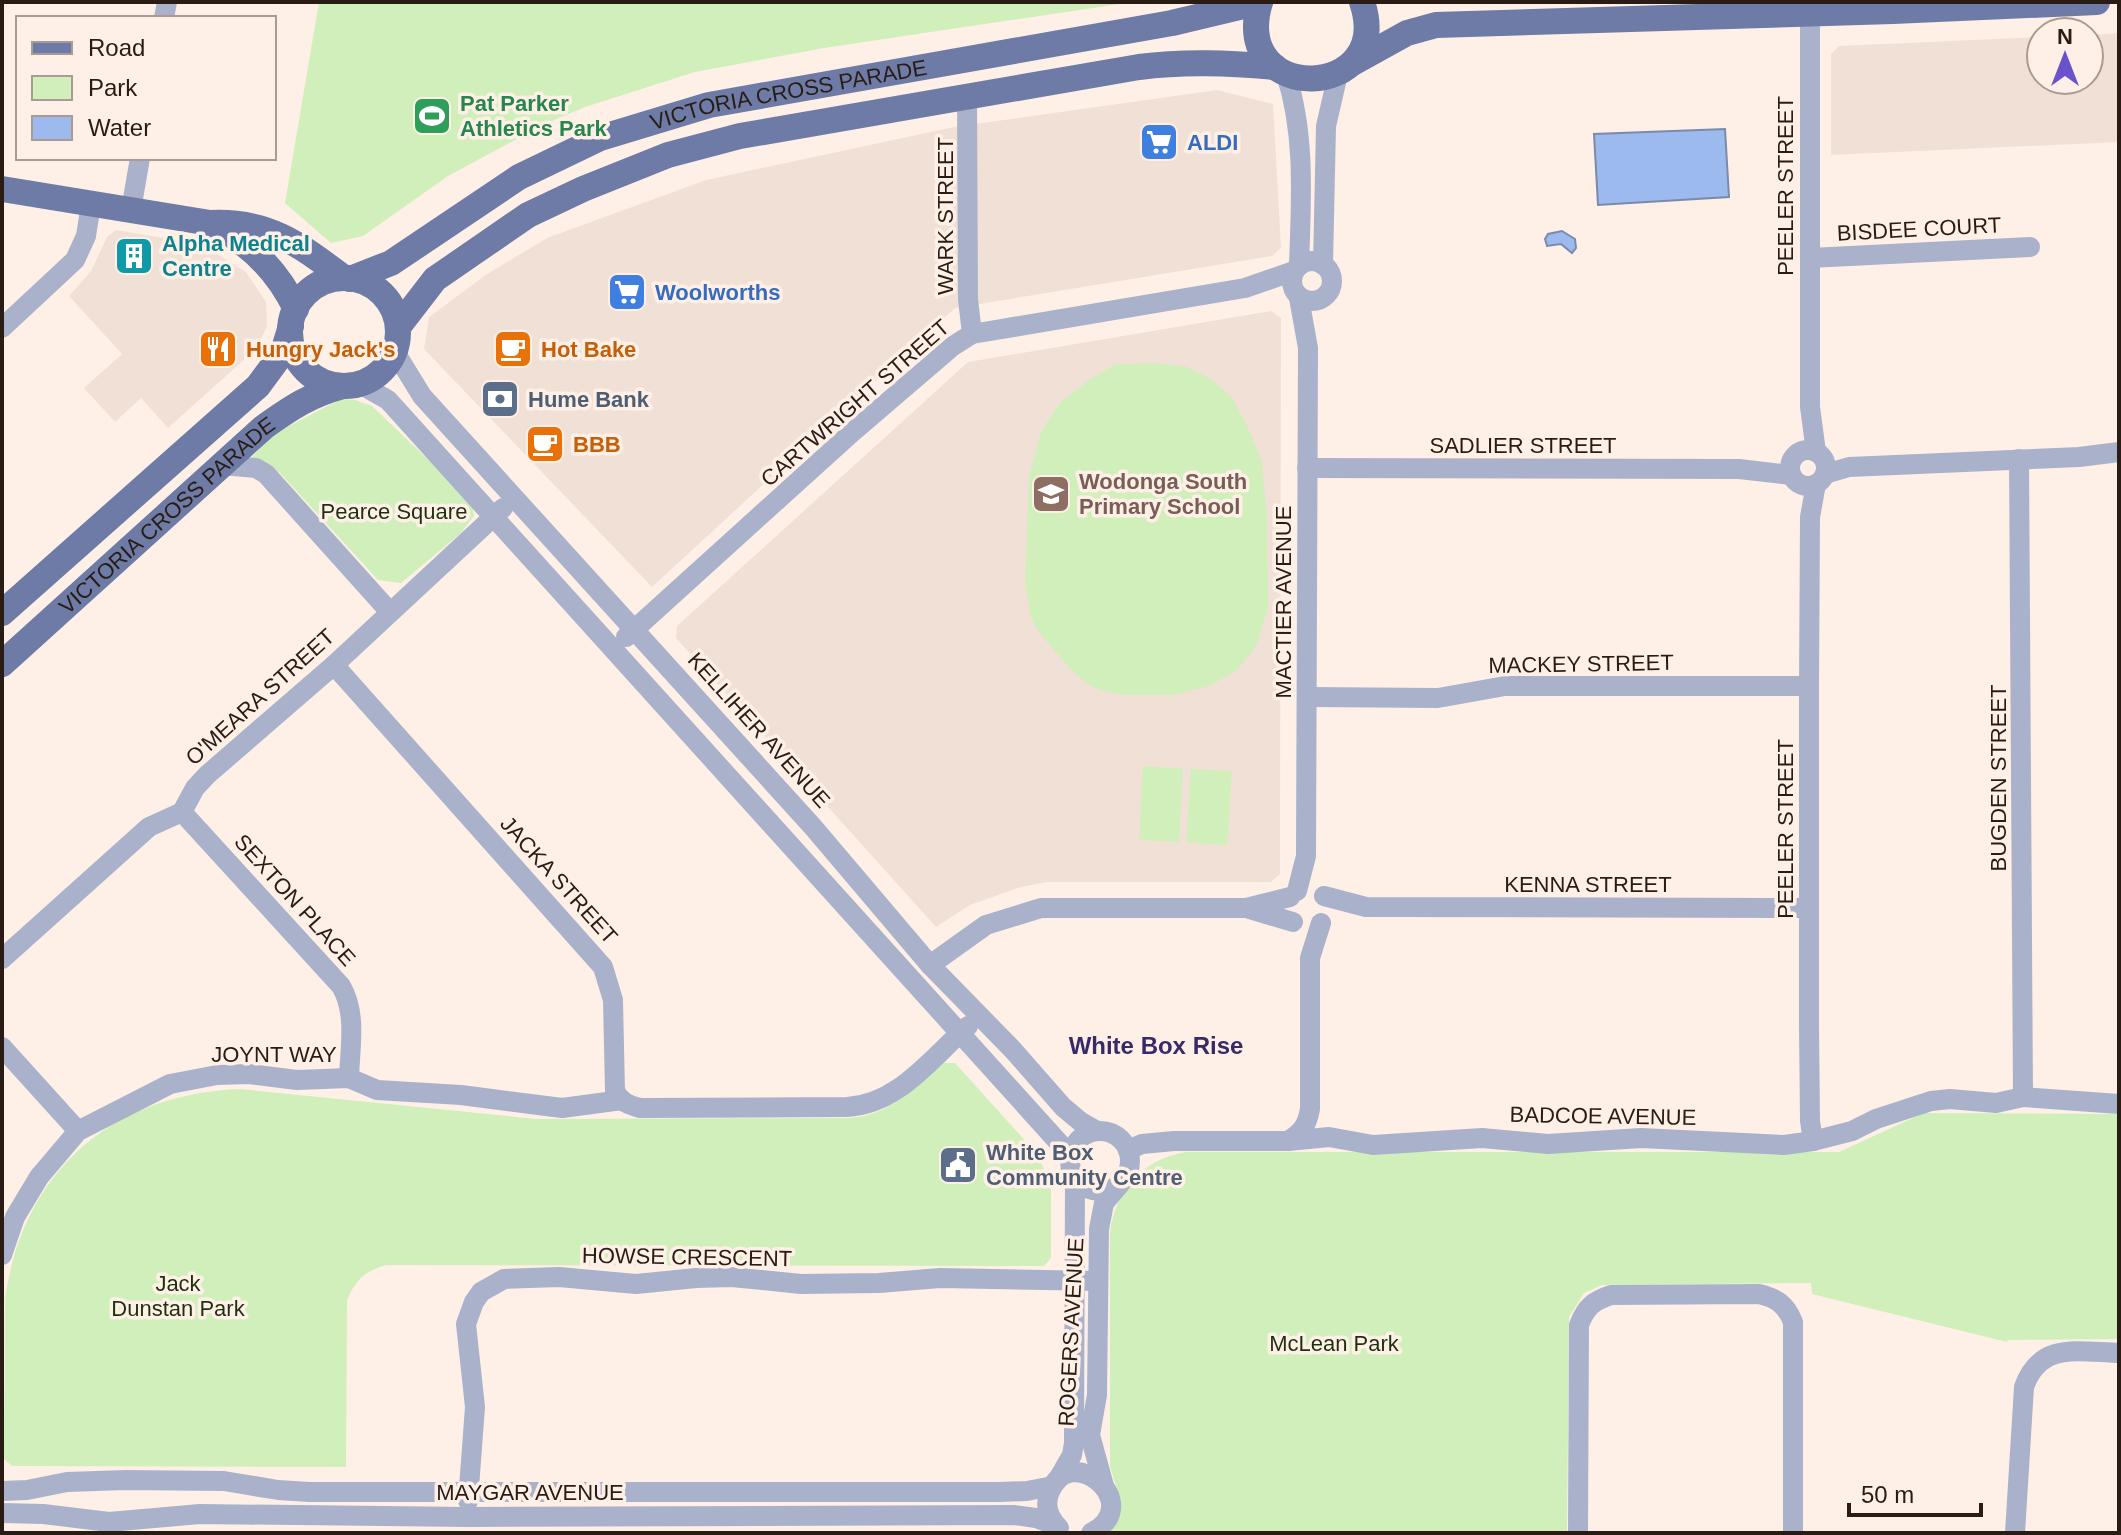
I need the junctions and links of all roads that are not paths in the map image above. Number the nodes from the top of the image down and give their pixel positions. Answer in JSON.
{"nodes":[{"id":1,"x":1260,"y":2,"type":"edge"},
{"id":2,"x":1362,"y":2,"type":"edge"},
{"id":3,"x":2097,"y":2,"type":"edge"},
{"id":4,"x":1893,"y":7,"type":"edge"},
{"id":5,"x":1810,"y":13,"type":"junction"},
{"id":6,"x":1344,"y":69,"type":"junction"},
{"id":7,"x":1280,"y":71,"type":"junction"},
{"id":8,"x":967,"y":97,"type":"junction"},
{"id":9,"x":140,"y":160,"type":"edge"},
{"id":10,"x":2,"y":189,"type":"edge"},
{"id":11,"x":91,"y":204,"type":"junction"},
{"id":12,"x":131,"y":210,"type":"junction"},
{"id":13,"x":210,"y":223,"type":"junction"},
{"id":14,"x":2030,"y":247,"type":"dead end"},
{"id":15,"x":1810,"y":258,"type":"junction"},
{"id":16,"x":1323,"y":265,"type":"junction"},
{"id":17,"x":1296,"y":268,"type":"junction"},
{"id":18,"x":347,"y":278,"type":"junction"},
{"id":19,"x":1245,"y":288,"type":"junction"},
{"id":20,"x":1298,"y":297,"type":"junction"},
{"id":21,"x":1323,"y":298,"type":"junction"},
{"id":22,"x":293,"y":317,"type":"junction"},
{"id":23,"x":2,"y":328,"type":"edge"},
{"id":24,"x":972,"y":334,"type":"junction"},
{"id":25,"x":397,"y":340,"type":"junction"},
{"id":26,"x":1308,"y":348,"type":"junction"},
{"id":27,"x":352,"y":385,"type":"junction"},
{"id":28,"x":2119,"y":452,"type":"edge"},
{"id":29,"x":2019,"y":459,"type":"junction"},
{"id":30,"x":222,"y":465,"type":"junction"},
{"id":31,"x":1307,"y":468,"type":"junction"},
{"id":32,"x":1808,"y":468,"type":"junction"},
{"id":33,"x":515,"y":497,"type":"junction"},
{"id":34,"x":494,"y":517,"type":"junction"},
{"id":35,"x":389,"y":611,"type":"junction"},
{"id":36,"x":2,"y":613,"type":"edge"},
{"id":37,"x":635,"y":628,"type":"junction"},
{"id":38,"x":614,"y":648,"type":"junction"},
{"id":39,"x":2,"y":664,"type":"edge"},
{"id":40,"x":334,"y":665,"type":"junction"},
{"id":41,"x":1809,"y":686,"type":"junction"},
{"id":42,"x":1307,"y":697,"type":"junction"},
{"id":43,"x":182,"y":812,"type":"junction"},
{"id":44,"x":1307,"y":894,"type":"junction"},
{"id":45,"x":1366,"y":907,"type":"junction"},
{"id":46,"x":1246,"y":908,"type":"junction"},
{"id":47,"x":1809,"y":908,"type":"junction"},
{"id":48,"x":1323,"y":921,"type":"junction"},
{"id":49,"x":1295,"y":924,"type":"junction"},
{"id":50,"x":1310,"y":958,"type":"junction"},
{"id":51,"x":2,"y":959,"type":"edge"},
{"id":52,"x":930,"y":965,"type":"junction"},
{"id":53,"x":980,"y":1015,"type":"junction"},
{"id":54,"x":960,"y":1033,"type":"junction"},
{"id":55,"x":2,"y":1047,"type":"edge"},
{"id":56,"x":349,"y":1078,"type":"junction"},
{"id":57,"x":2023,"y":1097,"type":"junction"},
{"id":58,"x":622,"y":1100,"type":"junction"},
{"id":59,"x":2119,"y":1104,"type":"edge"},
{"id":60,"x":78,"y":1131,"type":"junction"},
{"id":61,"x":1097,"y":1131,"type":"junction"},
{"id":62,"x":1288,"y":1141,"type":"junction"},
{"id":63,"x":1813,"y":1141,"type":"junction"},
{"id":64,"x":1128,"y":1150,"type":"junction"},
{"id":65,"x":1070,"y":1155,"type":"junction"},
{"id":66,"x":1075,"y":1179,"type":"junction"},
{"id":67,"x":1120,"y":1184,"type":"junction"},
{"id":68,"x":2,"y":1255,"type":"edge"},
{"id":69,"x":1075,"y":1280,"type":"junction"},
{"id":70,"x":1098,"y":1281,"type":"junction"},
{"id":71,"x":2119,"y":1353,"type":"edge"},
{"id":72,"x":1055,"y":1484,"type":"junction"},
{"id":73,"x":50,"y":1486,"type":"junction"},
{"id":74,"x":1104,"y":1486,"type":"junction"},
{"id":75,"x":2,"y":1491,"type":"edge"},
{"id":76,"x":293,"y":1491,"type":"junction"},
{"id":77,"x":468,"y":1491,"type":"junction"},
{"id":78,"x":617,"y":1492,"type":"junction"},
{"id":79,"x":844,"y":1492,"type":"junction"},
{"id":80,"x":2,"y":1513,"type":"edge"},
{"id":81,"x":468,"y":1517,"type":"junction"},
{"id":82,"x":51,"y":1524,"type":"edge"},
{"id":83,"x":293,"y":1524,"type":"edge"},
{"id":84,"x":619,"y":1524,"type":"edge"},
{"id":85,"x":844,"y":1524,"type":"edge"},
{"id":86,"x":1062,"y":1530,"type":"edge"},
{"id":87,"x":1091,"y":1533,"type":"edge"},
{"id":88,"x":1578,"y":1533,"type":"edge"},
{"id":89,"x":1793,"y":1533,"type":"edge"},
{"id":90,"x":2015,"y":1533,"type":"edge"}],
"edges":[{"from":1,"to":7,"type":"main road"},
{"from":1,"to":18,"type":"main road","name":"VICTORIA CROSS PARADE"},
{"from":2,"to":6,"type":"main road"},
{"from":3,"to":4,"type":"main road"},
{"from":4,"to":5,"type":"main road"},
{"from":5,"to":6,"type":"main road"},
{"from":5,"to":15,"type":"street","name":"PEELER STREET"},
{"from":6,"to":7,"type":"main road","name":"VICTORIA CROSS PARADE"},
{"from":6,"to":16,"type":"street"},
{"from":7,"to":8,"type":"main road","name":"VICTORIA CROSS PARADE"},
{"from":7,"to":17,"type":"street"},
{"from":8,"to":24,"type":"street","name":"WARK STREET"},
{"from":8,"to":25,"type":"main road","name":"VICTORIA CROSS PARADE"},
{"from":9,"to":12,"type":"street"},
{"from":10,"to":11,"type":"main road"},
{"from":11,"to":12,"type":"main road"},
{"from":11,"to":23,"type":"street"},
{"from":12,"to":13,"type":"main road"},
{"from":13,"to":18,"type":"main road"},
{"from":13,"to":22,"type":"main road"},
{"from":14,"to":15,"type":"street","name":"BISDEE COURT"},
{"from":15,"to":32,"type":"street","name":"PEELER STREET"},
{"from":16,"to":17,"type":"street"},
{"from":16,"to":21,"type":"street"},
{"from":17,"to":19,"type":"street","name":"CARTWRIGHT STREET"},
{"from":17,"to":20,"type":"street"},
{"from":18,"to":22,"type":"main road"},
{"from":18,"to":25,"type":"main road"},
{"from":19,"to":20,"type":"street","name":"CARTWRIGHT STREET"},
{"from":19,"to":24,"type":"street","name":"CARTWRIGHT STREET"},
{"from":20,"to":21,"type":"street"},
{"from":20,"to":26,"type":"street","name":"MACTIER AVENUE"},
{"from":21,"to":26,"type":"street","name":"MACTIER AVENUE"},
{"from":22,"to":27,"type":"main road"},
{"from":22,"to":36,"type":"main road","name":"VICTORIA CROSS PARADE"},
{"from":24,"to":37,"type":"street","name":"CARTWRIGHT STREET"},
{"from":25,"to":27,"type":"main road"},
{"from":25,"to":33,"type":"street","name":"KELLIHER AVENUE"},
{"from":26,"to":31,"type":"street","name":"MACTIER AVENUE"},
{"from":27,"to":30,"type":"main road","name":"VICTORIA CROSS PARADE"},
{"from":27,"to":34,"type":"street"},
{"from":28,"to":29,"type":"street","name":"SADLIER STREET"},
{"from":29,"to":32,"type":"street","name":"SADLIER STREET"},
{"from":29,"to":57,"type":"street","name":"BUGDEN STREET"},
{"from":30,"to":35,"type":"street"},
{"from":30,"to":39,"type":"main road","name":"VICTORIA CROSS PARADE"},
{"from":31,"to":32,"type":"street","name":"SADLIER STREET"},
{"from":31,"to":42,"type":"street","name":"MACTIER AVENUE"},
{"from":32,"to":41,"type":"street","name":"PEELER STREET"},
{"from":33,"to":34,"type":"street","name":"O'MEARA STREET"},
{"from":33,"to":37,"type":"street","name":"KELLIHER AVENUE"},
{"from":34,"to":35,"type":"street","name":"O'MEARA STREET"},
{"from":34,"to":38,"type":"street"},
{"from":35,"to":40,"type":"street","name":"O'MEARA STREET"},
{"from":37,"to":38,"type":"street","name":"CARTWRIGHT STREET"},
{"from":37,"to":52,"type":"street","name":"KELLIHER AVENUE"},
{"from":38,"to":54,"type":"street"},
{"from":40,"to":43,"type":"street","name":"O'MEARA STREET"},
{"from":40,"to":58,"type":"street","name":"JACKA STREET"},
{"from":41,"to":42,"type":"street","name":"MACKEY STREET"},
{"from":41,"to":47,"type":"street","name":"PEELER STREET"},
{"from":42,"to":44,"type":"street","name":"MACTIER AVENUE"},
{"from":43,"to":51,"type":"street"},
{"from":43,"to":56,"type":"street","name":"SEXTON PLACE"},
{"from":44,"to":45,"type":"street","name":"KENNA STREET"},
{"from":44,"to":46,"type":"street","name":"KENNA STREET"},
{"from":44,"to":48,"type":"street"},
{"from":44,"to":49,"type":"street"},
{"from":45,"to":47,"type":"street","name":"KENNA STREET"},
{"from":45,"to":48,"type":"street","name":"KENNA STREET"},
{"from":46,"to":49,"type":"street","name":"KENNA STREET"},
{"from":46,"to":52,"type":"street","name":"KENNA STREET"},
{"from":47,"to":63,"type":"street","name":"PEELER STREET"},
{"from":48,"to":49,"type":"street"},
{"from":48,"to":50,"type":"street"},
{"from":49,"to":50,"type":"street"},
{"from":50,"to":62,"type":"street"},
{"from":52,"to":53,"type":"street","name":"KELLIHER AVENUE"},
{"from":53,"to":54,"type":"street"},
{"from":53,"to":61,"type":"street","name":"KELLIHER AVENUE"},
{"from":54,"to":58,"type":"street"},
{"from":54,"to":65,"type":"street"},
{"from":55,"to":60,"type":"street"},
{"from":56,"to":58,"type":"street","name":"JOYNT WAY"},
{"from":56,"to":60,"type":"street","name":"JOYNT WAY"},
{"from":57,"to":59,"type":"street","name":"BADCOE AVENUE"},
{"from":57,"to":63,"type":"street","name":"BADCOE AVENUE"},
{"from":60,"to":68,"type":"street"},
{"from":61,"to":64,"type":"street"},
{"from":61,"to":65,"type":"street"},
{"from":62,"to":63,"type":"street","name":"BADCOE AVENUE"},
{"from":62,"to":64,"type":"street","name":"BADCOE AVENUE"},
{"from":64,"to":67,"type":"street"},
{"from":65,"to":66,"type":"street"},
{"from":66,"to":67,"type":"street"},
{"from":66,"to":69,"type":"street","name":"ROGERS AVENUE"},
{"from":67,"to":70,"type":"street","name":"ROGERS AVENUE"},
{"from":69,"to":70,"type":"street","name":"HOWSE CRESCENT"},
{"from":69,"to":72,"type":"street","name":"ROGERS AVENUE"},
{"from":69,"to":77,"type":"street","name":"HOWSE CRESCENT"},
{"from":70,"to":74,"type":"street","name":"ROGERS AVENUE"},
{"from":71,"to":90,"type":"street"},
{"from":72,"to":74,"type":"street"},
{"from":72,"to":79,"type":"street","name":"MAYGAR AVENUE"},
{"from":72,"to":86,"type":"street","name":"ROGERS AVENUE"},
{"from":73,"to":75,"type":"street","name":"MAYGAR AVENUE"},
{"from":73,"to":76,"type":"street","name":"MAYGAR AVENUE"},
{"from":73,"to":82,"type":"street"},
{"from":74,"to":87,"type":"street","name":"ROGERS AVENUE"},
{"from":76,"to":77,"type":"street","name":"MAYGAR AVENUE"},
{"from":76,"to":83,"type":"street"},
{"from":77,"to":78,"type":"street","name":"MAYGAR AVENUE"},
{"from":77,"to":81,"type":"street","name":"HOWSE CRESCENT"},
{"from":78,"to":79,"type":"street","name":"MAYGAR AVENUE"},
{"from":78,"to":84,"type":"street"},
{"from":79,"to":85,"type":"street"},
{"from":80,"to":82,"type":"street","name":"MAYGAR AVENUE"},
{"from":81,"to":83,"type":"street","name":"MAYGAR AVENUE"},
{"from":81,"to":84,"type":"street","name":"MAYGAR AVENUE"},
{"from":82,"to":83,"type":"street","name":"MAYGAR AVENUE"},
{"from":84,"to":85,"type":"street","name":"MAYGAR AVENUE"},
{"from":85,"to":86,"type":"street","name":"MAYGAR AVENUE"},
{"from":88,"to":89,"type":"street"}]}
